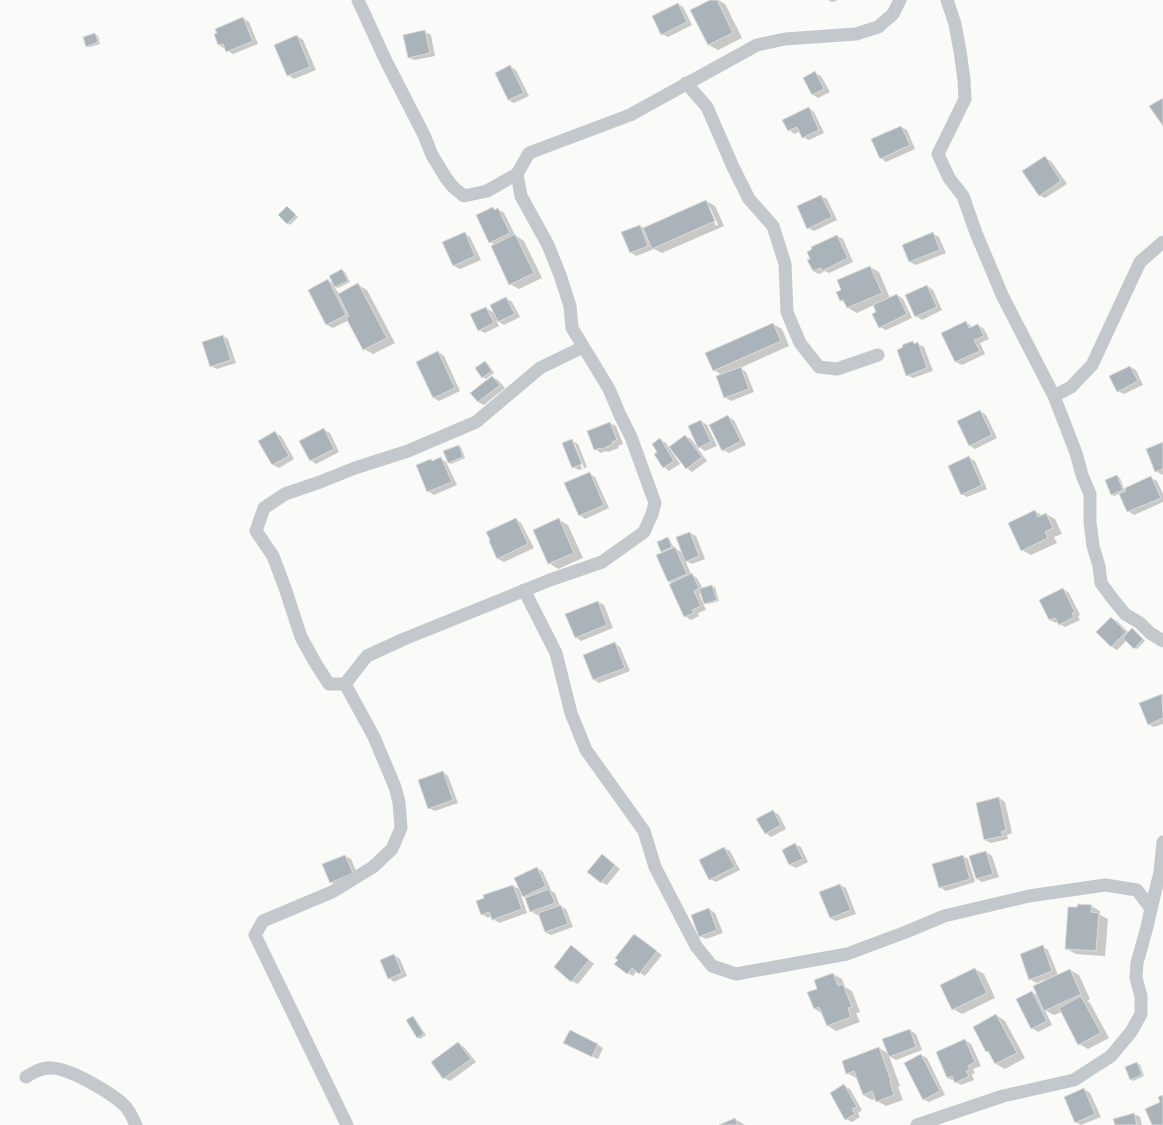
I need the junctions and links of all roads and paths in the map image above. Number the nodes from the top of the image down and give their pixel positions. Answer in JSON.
{"nodes":[{"id":1,"x":358,"y":0,"type":"edge"},
{"id":2,"x":900,"y":0,"type":"edge"},
{"id":3,"x":947,"y":0,"type":"edge"},
{"id":4,"x":686,"y":83,"type":"junction"},
{"id":5,"x":517,"y":174,"type":"junction"},
{"id":6,"x":1163,"y":242,"type":"edge"},
{"id":7,"x":583,"y":347,"type":"junction"},
{"id":8,"x":878,"y":355,"type":"dead end"},
{"id":9,"x":1054,"y":396,"type":"junction"},
{"id":10,"x":524,"y":590,"type":"junction"},
{"id":11,"x":1163,"y":641,"type":"edge"},
{"id":12,"x":345,"y":684,"type":"junction"},
{"id":13,"x":1163,"y":842,"type":"edge"},
{"id":14,"x":1151,"y":909,"type":"junction"},
{"id":15,"x":26,"y":1077,"type":"dead end"},
{"id":16,"x":136,"y":1125,"type":"edge"},
{"id":17,"x":348,"y":1125,"type":"edge"},
{"id":18,"x":917,"y":1125,"type":"edge"}],
"edges":[{"from":1,"to":5,"type":"street"},
{"from":2,"to":4,"type":"street"},
{"from":3,"to":9,"type":"street"},
{"from":4,"to":5,"type":"street"},
{"from":4,"to":8,"type":"street"},
{"from":5,"to":7,"type":"street"},
{"from":6,"to":9,"type":"street"},
{"from":7,"to":10,"type":"street"},
{"from":7,"to":12,"type":"street"},
{"from":9,"to":11,"type":"street"},
{"from":10,"to":12,"type":"street"},
{"from":10,"to":14,"type":"street"},
{"from":12,"to":17,"type":"street"},
{"from":13,"to":14,"type":"street"},
{"from":14,"to":18,"type":"street"},
{"from":15,"to":16,"type":"street"}]}
